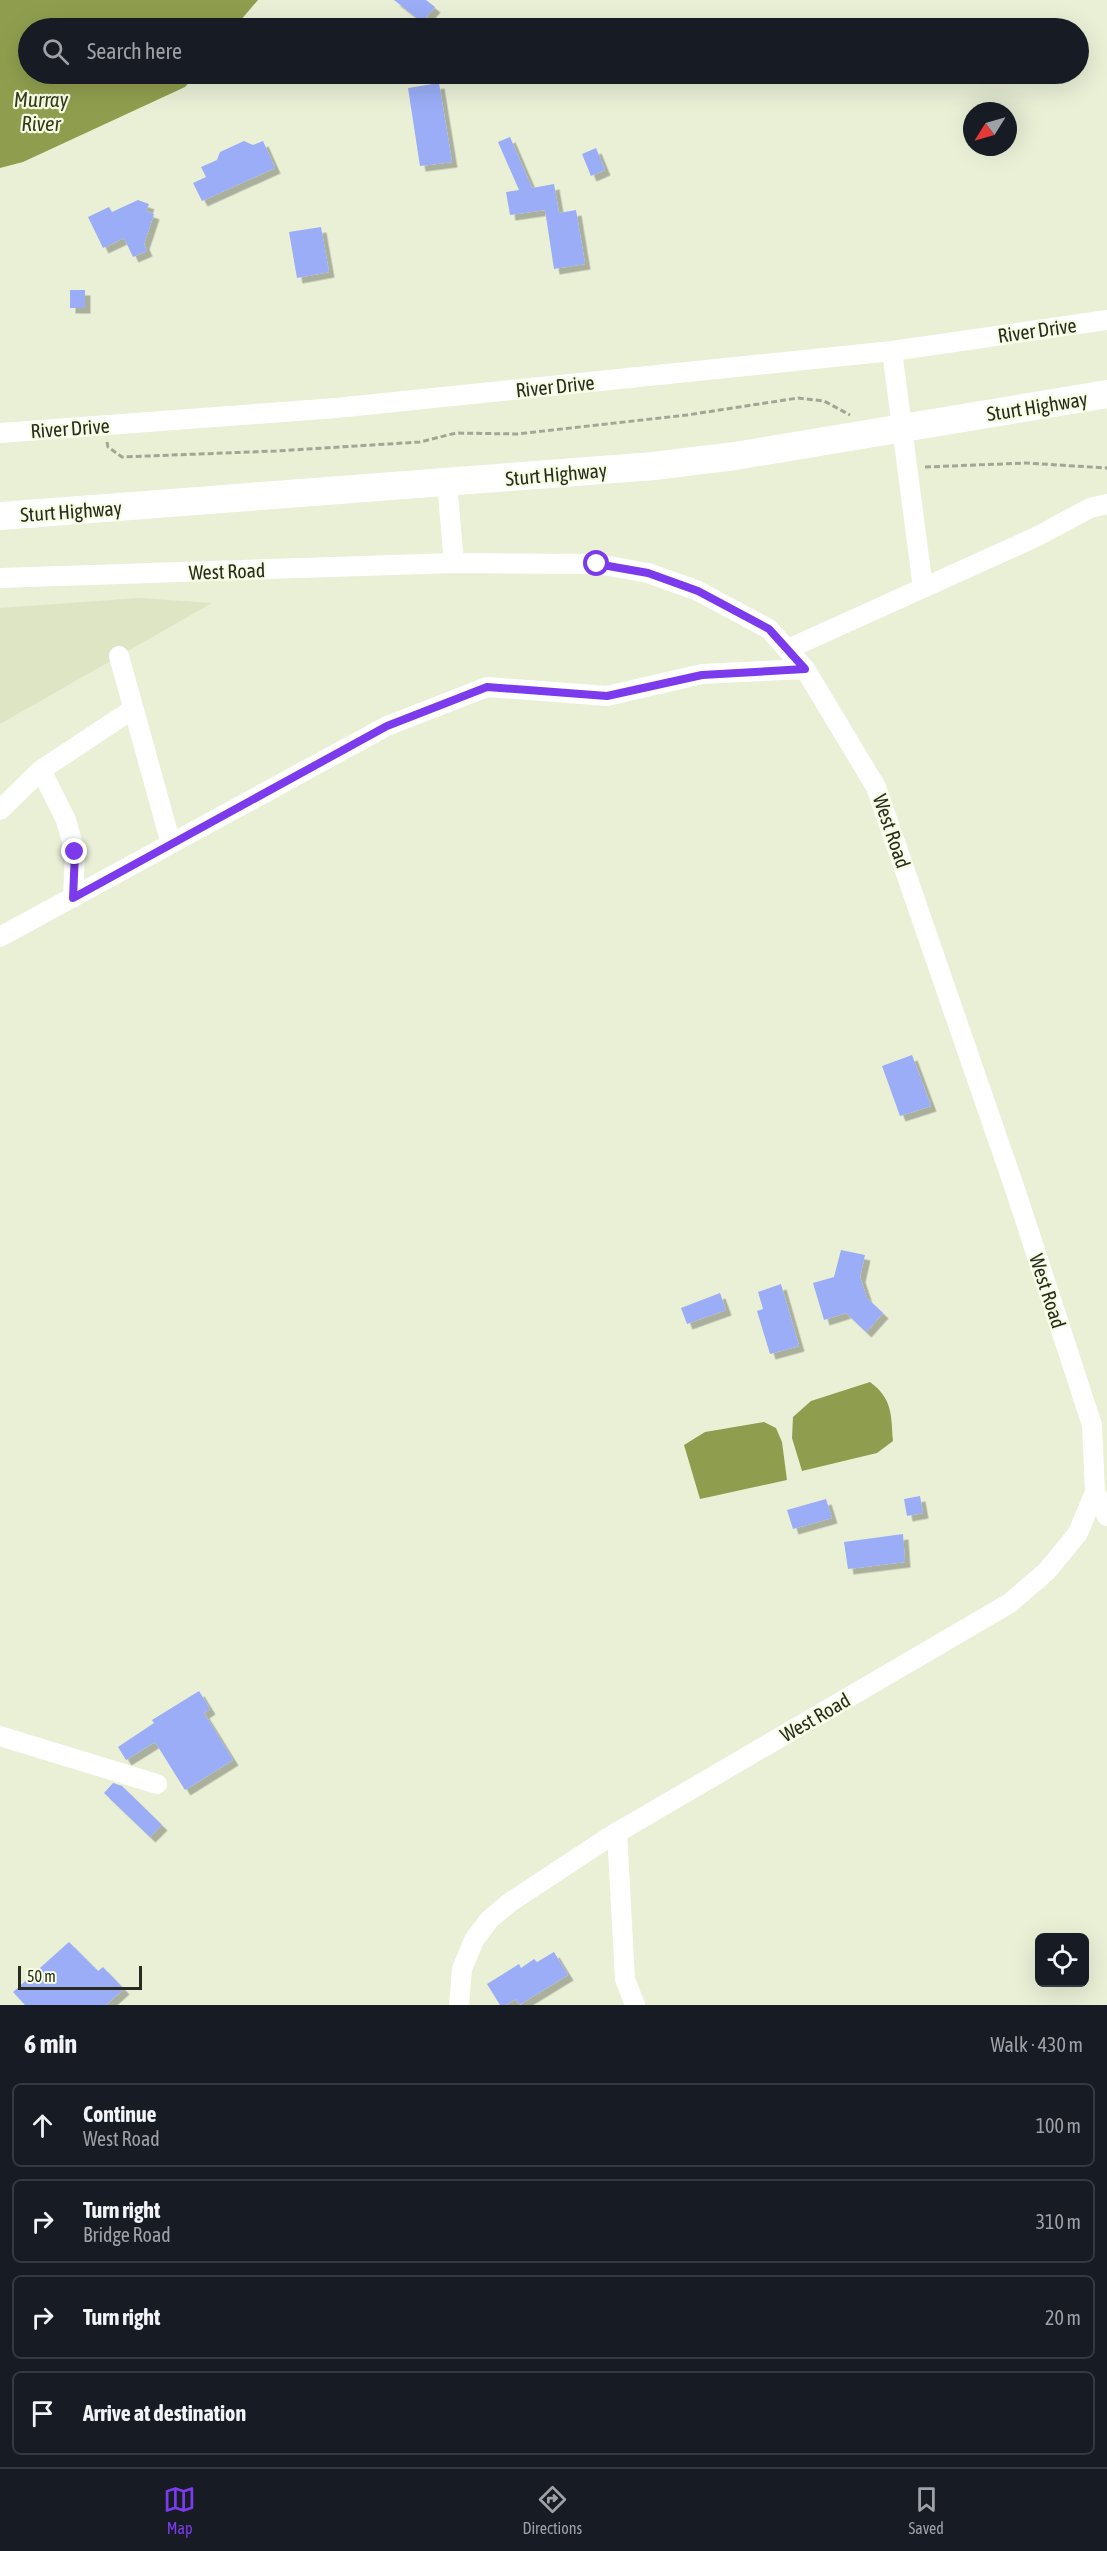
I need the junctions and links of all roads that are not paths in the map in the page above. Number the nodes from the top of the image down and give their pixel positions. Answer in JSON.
{"nodes":[{"id":1,"x":1107,"y":320,"type":"edge"},
{"id":2,"x":892,"y":351,"type":"junction"},
{"id":3,"x":1102,"y":395,"type":"edge"},
{"id":4,"x":0,"y":433,"type":"edge"},
{"id":5,"x":447,"y":483,"type":"junction"},
{"id":6,"x":1107,"y":504,"type":"edge"},
{"id":7,"x":0,"y":516,"type":"edge"},
{"id":8,"x":454,"y":563,"type":"junction"},
{"id":9,"x":0,"y":578,"type":"edge"},
{"id":10,"x":923,"y":588,"type":"junction"},
{"id":11,"x":788,"y":649,"type":"junction"},
{"id":12,"x":119,"y":656,"type":"dead end"},
{"id":13,"x":805,"y":669,"type":"junction"},
{"id":14,"x":133,"y":709,"type":"junction"},
{"id":15,"x":41,"y":770,"type":"junction"},
{"id":16,"x":0,"y":810,"type":"edge"},
{"id":17,"x":171,"y":844,"type":"junction"},
{"id":18,"x":73,"y":898,"type":"junction"},
{"id":19,"x":0,"y":918,"type":"edge"},
{"id":20,"x":18,"y":928,"type":"junction"},
{"id":21,"x":0,"y":937,"type":"edge"},
{"id":22,"x":1095,"y":1492,"type":"junction"},
{"id":23,"x":1107,"y":1516,"type":"edge"},
{"id":24,"x":0,"y":1736,"type":"edge"},
{"id":25,"x":157,"y":1784,"type":"dead end"},
{"id":26,"x":617,"y":1832,"type":"junction"},
{"id":27,"x":459,"y":2005,"type":"edge"},
{"id":28,"x":635,"y":2005,"type":"edge"}],
"edges":[{"from":1,"to":2,"type":"street","name":"River Drive"},
{"from":2,"to":4,"type":"street","name":"River Drive"},
{"from":2,"to":10,"type":"street"},
{"from":3,"to":5,"type":"highway","name":"Sturt Highway"},
{"from":5,"to":7,"type":"highway","name":"Sturt Highway"},
{"from":5,"to":8,"type":"street"},
{"from":6,"to":10,"type":"street"},
{"from":8,"to":9,"type":"street","name":"West Road"},
{"from":8,"to":11,"type":"street","name":"West Road"},
{"from":10,"to":11,"type":"street"},
{"from":11,"to":13,"type":"street","name":"West Road"},
{"from":12,"to":14,"type":"street"},
{"from":13,"to":17,"type":"street"},
{"from":13,"to":22,"type":"street","name":"West Road"},
{"from":14,"to":15,"type":"street"},
{"from":14,"to":17,"type":"street"},
{"from":15,"to":16,"type":"street"},
{"from":15,"to":18,"type":"street"},
{"from":17,"to":18,"type":"street"},
{"from":18,"to":20,"type":"street"},
{"from":19,"to":20,"type":"street"},
{"from":20,"to":21,"type":"street"},
{"from":22,"to":23,"type":"street"},
{"from":22,"to":26,"type":"street","name":"West Road"},
{"from":24,"to":25,"type":"street"},
{"from":26,"to":27,"type":"street","name":"West Road"},
{"from":26,"to":28,"type":"street"}]}
